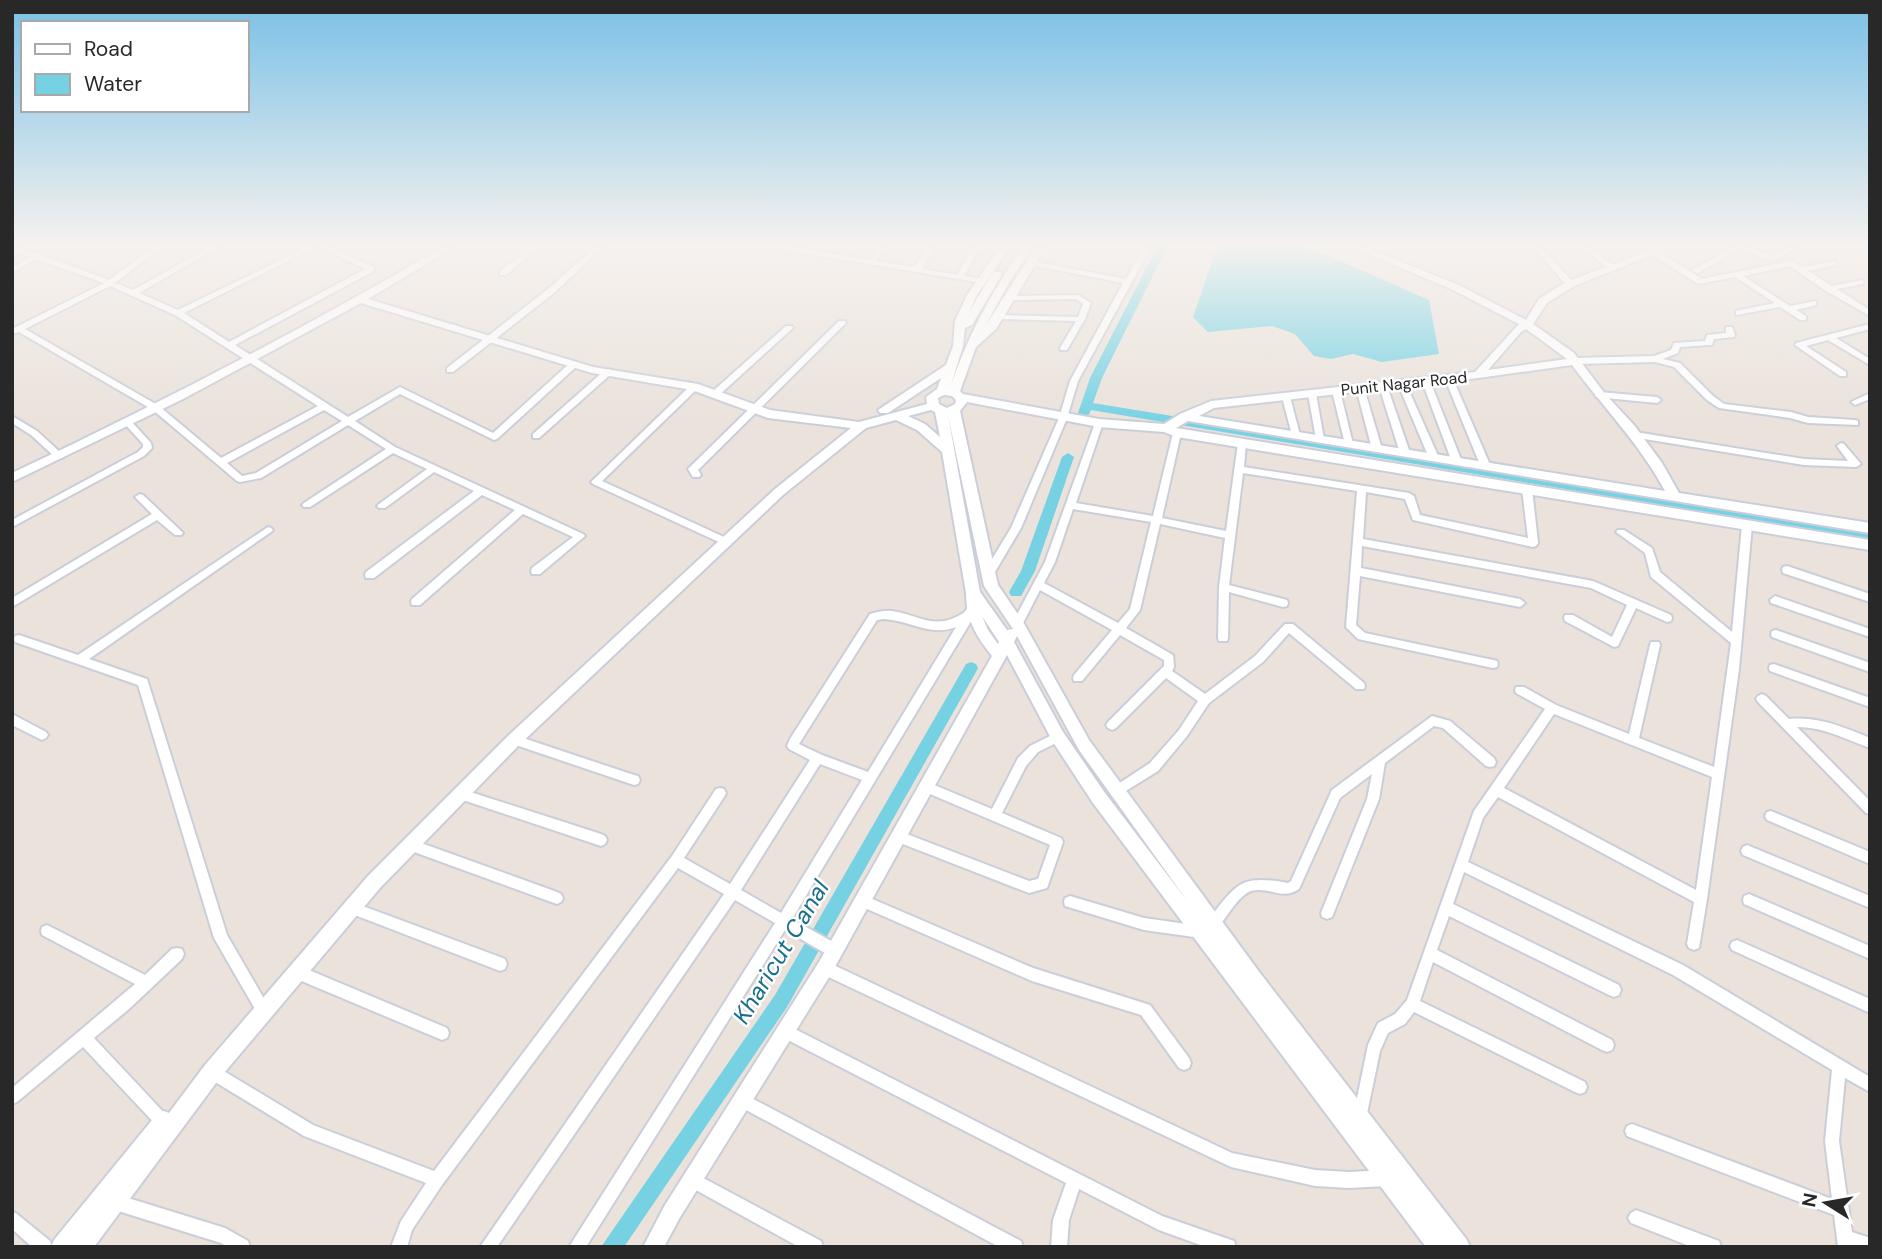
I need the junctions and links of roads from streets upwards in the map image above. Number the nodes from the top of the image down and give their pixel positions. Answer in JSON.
{"nodes":[{"id":1,"x":65,"y":306,"type":"edge"},
{"id":2,"x":160,"y":306,"type":"edge"},
{"id":3,"x":193,"y":306,"type":"edge"},
{"id":4,"x":302,"y":306,"type":"edge"},
{"id":5,"x":349,"y":306,"type":"edge"},
{"id":6,"x":379,"y":306,"type":"edge"},
{"id":7,"x":533,"y":306,"type":"edge"},
{"id":8,"x":968,"y":306,"type":"edge"},
{"id":9,"x":983,"y":306,"type":"edge"},
{"id":10,"x":986,"y":306,"type":"edge"},
{"id":11,"x":1004,"y":306,"type":"edge"},
{"id":12,"x":1086,"y":306,"type":"edge"},
{"id":13,"x":1115,"y":306,"type":"edge"},
{"id":14,"x":1491,"y":306,"type":"edge"},
{"id":15,"x":1540,"y":306,"type":"edge"},
{"id":16,"x":1794,"y":306,"type":"edge"},
{"id":17,"x":1786,"y":307,"type":"junction"},
{"id":18,"x":178,"y":313,"type":"junction"},
{"id":19,"x":1739,"y":313,"type":"dead end"},
{"id":20,"x":998,"y":317,"type":"junction"},
{"id":21,"x":1803,"y":318,"type":"dead end"},
{"id":22,"x":1081,"y":319,"type":"junction"},
{"id":23,"x":842,"y":323,"type":"dead end"},
{"id":24,"x":1526,"y":324,"type":"junction"},
{"id":25,"x":1870,"y":326,"type":"edge"},
{"id":26,"x":789,"y":328,"type":"dead end"},
{"id":27,"x":1859,"y":328,"type":"junction"},
{"id":28,"x":1729,"y":329,"type":"dead end"},
{"id":29,"x":15,"y":331,"type":"edge"},
{"id":30,"x":969,"y":331,"type":"junction"},
{"id":31,"x":1870,"y":335,"type":"edge"},
{"id":32,"x":1829,"y":337,"type":"junction"},
{"id":33,"x":491,"y":339,"type":"junction"},
{"id":34,"x":229,"y":345,"type":"junction"},
{"id":35,"x":963,"y":347,"type":"junction"},
{"id":36,"x":1064,"y":348,"type":"dead end"},
{"id":37,"x":1655,"y":359,"type":"junction"},
{"id":38,"x":250,"y":360,"type":"junction"},
{"id":39,"x":1575,"y":361,"type":"junction"},
{"id":40,"x":1870,"y":363,"type":"edge"},
{"id":41,"x":573,"y":364,"type":"junction"},
{"id":42,"x":950,"y":366,"type":"junction"},
{"id":43,"x":450,"y":370,"type":"dead end"},
{"id":44,"x":608,"y":372,"type":"junction"},
{"id":45,"x":1843,"y":374,"type":"dead end"},
{"id":46,"x":1478,"y":375,"type":"junction"},
{"id":47,"x":959,"y":376,"type":"junction"},
{"id":48,"x":1449,"y":379,"type":"junction"},
{"id":49,"x":1426,"y":381,"type":"junction"},
{"id":50,"x":1402,"y":384,"type":"junction"},
{"id":51,"x":1383,"y":386,"type":"junction"},
{"id":52,"x":694,"y":387,"type":"junction"},
{"id":53,"x":1360,"y":388,"type":"junction"},
{"id":54,"x":1336,"y":391,"type":"junction"},
{"id":55,"x":715,"y":394,"type":"junction"},
{"id":56,"x":1312,"y":394,"type":"junction"},
{"id":57,"x":1599,"y":395,"type":"junction"},
{"id":58,"x":1286,"y":397,"type":"junction"},
{"id":59,"x":981,"y":400,"type":"junction"},
{"id":60,"x":1657,"y":400,"type":"dead end"},
{"id":61,"x":947,"y":401,"type":"junction"},
{"id":62,"x":994,"y":405,"type":"junction"},
{"id":63,"x":324,"y":406,"type":"junction"},
{"id":64,"x":156,"y":408,"type":"junction"},
{"id":65,"x":755,"y":409,"type":"junction"},
{"id":66,"x":890,"y":412,"type":"junction"},
{"id":67,"x":1182,"y":417,"type":"junction"},
{"id":68,"x":1063,"y":418,"type":"junction"},
{"id":69,"x":12,"y":419,"type":"edge"},
{"id":70,"x":127,"y":422,"type":"junction"},
{"id":71,"x":349,"y":422,"type":"junction"},
{"id":72,"x":1099,"y":423,"type":"junction"},
{"id":73,"x":1855,"y":423,"type":"dead end"},
{"id":74,"x":854,"y":424,"type":"junction"},
{"id":75,"x":1170,"y":429,"type":"junction"},
{"id":76,"x":1296,"y":435,"type":"junction"},
{"id":77,"x":1635,"y":435,"type":"junction"},
{"id":78,"x":536,"y":436,"type":"dead end"},
{"id":79,"x":1320,"y":439,"type":"junction"},
{"id":80,"x":1242,"y":443,"type":"junction"},
{"id":81,"x":1349,"y":444,"type":"junction"},
{"id":82,"x":1841,"y":446,"type":"dead end"},
{"id":83,"x":392,"y":449,"type":"junction"},
{"id":84,"x":946,"y":449,"type":"junction"},
{"id":85,"x":1377,"y":449,"type":"junction"},
{"id":86,"x":1405,"y":453,"type":"junction"},
{"id":87,"x":59,"y":456,"type":"junction"},
{"id":88,"x":1434,"y":458,"type":"junction"},
{"id":89,"x":220,"y":462,"type":"junction"},
{"id":90,"x":1457,"y":462,"type":"junction"},
{"id":91,"x":1856,"y":464,"type":"junction"},
{"id":92,"x":1868,"y":465,"type":"edge"},
{"id":93,"x":1486,"y":467,"type":"junction"},
{"id":94,"x":434,"y":468,"type":"junction"},
{"id":95,"x":1239,"y":469,"type":"junction"},
{"id":96,"x":696,"y":475,"type":"dead end"},
{"id":97,"x":12,"y":478,"type":"edge"},
{"id":98,"x":1362,"y":489,"type":"junction"},
{"id":99,"x":1527,"y":489,"type":"junction"},
{"id":100,"x":482,"y":490,"type":"junction"},
{"id":101,"x":1675,"y":497,"type":"junction"},
{"id":102,"x":140,"y":498,"type":"dead end"},
{"id":103,"x":307,"y":505,"type":"dead end"},
{"id":104,"x":1070,"y":505,"type":"junction"},
{"id":105,"x":382,"y":506,"type":"dead end"},
{"id":106,"x":522,"y":509,"type":"junction"},
{"id":107,"x":158,"y":515,"type":"junction"},
{"id":108,"x":1157,"y":520,"type":"junction"},
{"id":109,"x":12,"y":524,"type":"edge"},
{"id":110,"x":1747,"y":525,"type":"junction"},
{"id":111,"x":1870,"y":528,"type":"edge"},
{"id":112,"x":268,"y":530,"type":"dead end"},
{"id":113,"x":1621,"y":532,"type":"dead end"},
{"id":114,"x":178,"y":533,"type":"dead end"},
{"id":115,"x":1231,"y":536,"type":"junction"},
{"id":116,"x":721,"y":539,"type":"junction"},
{"id":117,"x":1358,"y":542,"type":"junction"},
{"id":118,"x":1870,"y":545,"type":"edge"},
{"id":119,"x":1787,"y":570,"type":"dead end"},
{"id":120,"x":536,"y":571,"type":"dead end"},
{"id":121,"x":1355,"y":571,"type":"junction"},
{"id":122,"x":988,"y":574,"type":"junction"},
{"id":123,"x":370,"y":575,"type":"dead end"},
{"id":124,"x":1038,"y":584,"type":"junction"},
{"id":125,"x":1224,"y":587,"type":"junction"},
{"id":126,"x":1870,"y":598,"type":"edge"},
{"id":127,"x":1775,"y":600,"type":"dead end"},
{"id":128,"x":416,"y":602,"type":"dead end"},
{"id":129,"x":12,"y":603,"type":"edge"},
{"id":130,"x":1283,"y":603,"type":"dead end"},
{"id":131,"x":1520,"y":603,"type":"dead end"},
{"id":132,"x":1633,"y":603,"type":"junction"},
{"id":133,"x":971,"y":606,"type":"junction"},
{"id":134,"x":1569,"y":618,"type":"dead end"},
{"id":135,"x":1667,"y":618,"type":"dead end"},
{"id":136,"x":1017,"y":624,"type":"junction"},
{"id":137,"x":1118,"y":630,"type":"junction"},
{"id":138,"x":1776,"y":634,"type":"dead end"},
{"id":139,"x":1870,"y":634,"type":"edge"},
{"id":140,"x":14,"y":638,"type":"edge"},
{"id":141,"x":1223,"y":638,"type":"dead end"},
{"id":142,"x":1737,"y":642,"type":"junction"},
{"id":143,"x":1655,"y":645,"type":"dead end"},
{"id":144,"x":1002,"y":648,"type":"junction"},
{"id":145,"x":79,"y":660,"type":"junction"},
{"id":146,"x":1493,"y":664,"type":"dead end"},
{"id":147,"x":1774,"y":668,"type":"dead end"},
{"id":148,"x":1870,"y":668,"type":"edge"},
{"id":149,"x":1164,"y":673,"type":"junction"},
{"id":150,"x":1078,"y":678,"type":"dead end"},
{"id":151,"x":1360,"y":686,"type":"dead end"},
{"id":152,"x":1520,"y":690,"type":"dead end"},
{"id":153,"x":1762,"y":699,"type":"dead end"},
{"id":154,"x":1205,"y":700,"type":"junction"},
{"id":155,"x":1870,"y":703,"type":"edge"},
{"id":156,"x":1552,"y":708,"type":"junction"},
{"id":157,"x":12,"y":719,"type":"edge"},
{"id":158,"x":1787,"y":724,"type":"junction"},
{"id":159,"x":1112,"y":725,"type":"dead end"},
{"id":160,"x":42,"y":735,"type":"dead end"},
{"id":161,"x":1058,"y":737,"type":"junction"},
{"id":162,"x":514,"y":740,"type":"junction"},
{"id":163,"x":1633,"y":741,"type":"junction"},
{"id":164,"x":1870,"y":743,"type":"edge"},
{"id":165,"x":818,"y":758,"type":"junction"},
{"id":166,"x":1380,"y":760,"type":"junction"},
{"id":167,"x":1490,"y":762,"type":"dead end"},
{"id":168,"x":1718,"y":774,"type":"junction"},
{"id":169,"x":870,"y":778,"type":"junction"},
{"id":170,"x":634,"y":780,"type":"dead end"},
{"id":171,"x":927,"y":787,"type":"junction"},
{"id":172,"x":1496,"y":790,"type":"junction"},
{"id":173,"x":1116,"y":792,"type":"junction"},
{"id":174,"x":720,"y":793,"type":"dead end"},
{"id":175,"x":461,"y":794,"type":"junction"},
{"id":176,"x":1870,"y":809,"type":"edge"},
{"id":177,"x":995,"y":815,"type":"junction"},
{"id":178,"x":1771,"y":816,"type":"dead end"},
{"id":179,"x":899,"y":837,"type":"junction"},
{"id":180,"x":601,"y":839,"type":"dead end"},
{"id":181,"x":410,"y":845,"type":"junction"},
{"id":182,"x":1747,"y":851,"type":"dead end"},
{"id":183,"x":1870,"y":858,"type":"edge"},
{"id":184,"x":676,"y":860,"type":"junction"},
{"id":185,"x":1460,"y":864,"type":"junction"},
{"id":186,"x":734,"y":891,"type":"junction"},
{"id":187,"x":557,"y":898,"type":"dead end"},
{"id":188,"x":1701,"y":898,"type":"junction"},
{"id":189,"x":1749,"y":900,"type":"dead end"},
{"id":190,"x":863,"y":901,"type":"junction"},
{"id":191,"x":1070,"y":902,"type":"dead end"},
{"id":192,"x":1870,"y":902,"type":"edge"},
{"id":193,"x":1445,"y":907,"type":"junction"},
{"id":194,"x":352,"y":908,"type":"junction"},
{"id":195,"x":1327,"y":913,"type":"dead end"},
{"id":196,"x":788,"y":925,"type":"junction"},
{"id":197,"x":1207,"y":928,"type":"junction"},
{"id":198,"x":47,"y":931,"type":"dead end"},
{"id":199,"x":1694,"y":944,"type":"dead end"},
{"id":200,"x":1737,"y":946,"type":"dead end"},
{"id":201,"x":829,"y":948,"type":"junction"},
{"id":202,"x":1430,"y":953,"type":"junction"},
{"id":203,"x":1870,"y":953,"type":"edge"},
{"id":204,"x":177,"y":954,"type":"dead end"},
{"id":205,"x":500,"y":964,"type":"dead end"},
{"id":206,"x":825,"y":968,"type":"junction"},
{"id":207,"x":297,"y":972,"type":"junction"},
{"id":208,"x":147,"y":983,"type":"junction"},
{"id":209,"x":1614,"y":990,"type":"dead end"},
{"id":210,"x":260,"y":1004,"type":"junction"},
{"id":211,"x":1412,"y":1004,"type":"junction"},
{"id":212,"x":1870,"y":1006,"type":"edge"},
{"id":213,"x":785,"y":1031,"type":"junction"},
{"id":214,"x":442,"y":1033,"type":"dead end"},
{"id":215,"x":84,"y":1037,"type":"junction"},
{"id":216,"x":1607,"y":1045,"type":"dead end"},
{"id":217,"x":1184,"y":1063,"type":"dead end"},
{"id":218,"x":1839,"y":1067,"type":"junction"},
{"id":219,"x":212,"y":1072,"type":"junction"},
{"id":220,"x":1870,"y":1085,"type":"edge"},
{"id":221,"x":1580,"y":1087,"type":"dead end"},
{"id":222,"x":12,"y":1097,"type":"edge"},
{"id":223,"x":742,"y":1100,"type":"junction"},
{"id":224,"x":1360,"y":1118,"type":"junction"},
{"id":225,"x":163,"y":1122,"type":"junction"},
{"id":226,"x":1632,"y":1131,"type":"dead end"},
{"id":227,"x":1387,"y":1178,"type":"junction"},
{"id":228,"x":1075,"y":1179,"type":"junction"},
{"id":229,"x":437,"y":1180,"type":"junction"},
{"id":230,"x":692,"y":1180,"type":"junction"},
{"id":231,"x":114,"y":1202,"type":"junction"},
{"id":232,"x":1840,"y":1210,"type":"junction"},
{"id":233,"x":1636,"y":1218,"type":"dead end"},
{"id":234,"x":12,"y":1219,"type":"edge"},
{"id":235,"x":1845,"y":1242,"type":"edge"},
{"id":236,"x":1870,"y":1246,"type":"edge"},
{"id":237,"x":44,"y":1247,"type":"edge"},
{"id":238,"x":61,"y":1247,"type":"edge"},
{"id":239,"x":81,"y":1247,"type":"edge"},
{"id":240,"x":242,"y":1247,"type":"edge"},
{"id":241,"x":399,"y":1247,"type":"edge"},
{"id":242,"x":488,"y":1247,"type":"edge"},
{"id":243,"x":577,"y":1247,"type":"edge"},
{"id":244,"x":653,"y":1247,"type":"edge"},
{"id":245,"x":815,"y":1247,"type":"edge"},
{"id":246,"x":1015,"y":1247,"type":"edge"},
{"id":247,"x":1059,"y":1247,"type":"edge"},
{"id":248,"x":1228,"y":1247,"type":"edge"},
{"id":249,"x":1439,"y":1247,"type":"edge"},
{"id":250,"x":1460,"y":1247,"type":"edge"},
{"id":251,"x":1713,"y":1247,"type":"edge"}],
"edges":[{"from":1,"to":29,"type":"street"},
{"from":2,"to":18,"type":"street"},
{"from":3,"to":18,"type":"street"},
{"from":4,"to":34,"type":"street"},
{"from":5,"to":38,"type":"street"},
{"from":6,"to":33,"type":"street"},
{"from":7,"to":33,"type":"street"},
{"from":8,"to":35,"type":"street"},
{"from":9,"to":30,"type":"street"},
{"from":10,"to":30,"type":"street"},
{"from":11,"to":20,"type":"street"},
{"from":12,"to":22,"type":"street"},
{"from":13,"to":68,"type":"street"},
{"from":14,"to":24,"type":"street"},
{"from":15,"to":24,"type":"street","name":"Punit Nagar Road"},
{"from":16,"to":17,"type":"street"},
{"from":17,"to":19,"type":"street"},
{"from":17,"to":21,"type":"street"},
{"from":18,"to":34,"type":"street"},
{"from":20,"to":22,"type":"street"},
{"from":20,"to":35,"type":"street"},
{"from":22,"to":36,"type":"street"},
{"from":23,"to":65,"type":"street"},
{"from":24,"to":39,"type":"street"},
{"from":24,"to":46,"type":"street","name":"Punit Nagar Road"},
{"from":25,"to":27,"type":"street"},
{"from":26,"to":55,"type":"street"},
{"from":27,"to":31,"type":"street"},
{"from":27,"to":32,"type":"street"},
{"from":28,"to":37,"type":"street"},
{"from":29,"to":64,"type":"street"},
{"from":30,"to":35,"type":"street"},
{"from":32,"to":40,"type":"street"},
{"from":32,"to":45,"type":"street"},
{"from":33,"to":41,"type":"street"},
{"from":33,"to":43,"type":"street"},
{"from":34,"to":38,"type":"street"},
{"from":35,"to":42,"type":"street"},
{"from":35,"to":47,"type":"street"},
{"from":37,"to":39,"type":"street"},
{"from":37,"to":73,"type":"street"},
{"from":38,"to":63,"type":"street"},
{"from":38,"to":64,"type":"street"},
{"from":39,"to":46,"type":"street"},
{"from":39,"to":57,"type":"street"},
{"from":41,"to":44,"type":"street"},
{"from":41,"to":71,"type":"street"},
{"from":42,"to":61,"type":"street"},
{"from":42,"to":66,"type":"street"},
{"from":44,"to":52,"type":"street"},
{"from":44,"to":78,"type":"street"},
{"from":46,"to":48,"type":"street","name":"Punit Nagar Road"},
{"from":47,"to":59,"type":"street"},
{"from":47,"to":61,"type":"street"},
{"from":48,"to":49,"type":"street","name":"Punit Nagar Road"},
{"from":48,"to":93,"type":"street"},
{"from":49,"to":50,"type":"street","name":"Punit Nagar Road"},
{"from":49,"to":90,"type":"street"},
{"from":50,"to":51,"type":"street","name":"Punit Nagar Road"},
{"from":50,"to":88,"type":"street"},
{"from":51,"to":53,"type":"street","name":"Punit Nagar Road"},
{"from":51,"to":86,"type":"street"},
{"from":52,"to":55,"type":"street"},
{"from":52,"to":116,"type":"street"},
{"from":53,"to":54,"type":"street","name":"Punit Nagar Road"},
{"from":53,"to":85,"type":"street"},
{"from":54,"to":56,"type":"street","name":"Punit Nagar Road"},
{"from":54,"to":81,"type":"street"},
{"from":55,"to":65,"type":"street"},
{"from":56,"to":58,"type":"street","name":"Punit Nagar Road"},
{"from":56,"to":79,"type":"street"},
{"from":57,"to":60,"type":"street"},
{"from":57,"to":77,"type":"street"},
{"from":58,"to":67,"type":"street","name":"Punit Nagar Road"},
{"from":58,"to":76,"type":"street"},
{"from":59,"to":61,"type":"street"},
{"from":59,"to":62,"type":"street"},
{"from":61,"to":62,"type":"street"},
{"from":61,"to":66,"type":"street"},
{"from":61,"to":84,"type":"street"},
{"from":61,"to":122,"type":"street"},
{"from":62,"to":68,"type":"street"},
{"from":63,"to":71,"type":"street"},
{"from":63,"to":89,"type":"street"},
{"from":64,"to":70,"type":"street"},
{"from":64,"to":89,"type":"street"},
{"from":65,"to":74,"type":"street"},
{"from":65,"to":96,"type":"street"},
{"from":66,"to":74,"type":"street"},
{"from":66,"to":84,"type":"street"},
{"from":66,"to":162,"type":"street"},
{"from":67,"to":75,"type":"street","name":"Punit Nagar Road"},
{"from":67,"to":76,"type":"street"},
{"from":68,"to":72,"type":"street"},
{"from":68,"to":122,"type":"street"},
{"from":69,"to":87,"type":"street"},
{"from":70,"to":87,"type":"street"},
{"from":70,"to":109,"type":"street"},
{"from":71,"to":83,"type":"street"},
{"from":71,"to":89,"type":"street"},
{"from":72,"to":75,"type":"street"},
{"from":72,"to":104,"type":"street"},
{"from":74,"to":116,"type":"street"},
{"from":75,"to":80,"type":"street"},
{"from":75,"to":108,"type":"street"},
{"from":76,"to":79,"type":"street"},
{"from":77,"to":91,"type":"street"},
{"from":77,"to":101,"type":"street"},
{"from":79,"to":81,"type":"street"},
{"from":80,"to":95,"type":"street"},
{"from":80,"to":99,"type":"street"},
{"from":81,"to":85,"type":"street"},
{"from":82,"to":91,"type":"street"},
{"from":83,"to":94,"type":"street"},
{"from":83,"to":103,"type":"street"},
{"from":84,"to":133,"type":"street"},
{"from":85,"to":86,"type":"street"},
{"from":86,"to":88,"type":"street"},
{"from":87,"to":97,"type":"street"},
{"from":88,"to":90,"type":"street"},
{"from":90,"to":93,"type":"street"},
{"from":91,"to":92,"type":"street"},
{"from":93,"to":101,"type":"street"},
{"from":94,"to":100,"type":"street"},
{"from":94,"to":105,"type":"street"},
{"from":95,"to":98,"type":"street"},
{"from":95,"to":115,"type":"street"},
{"from":98,"to":99,"type":"street"},
{"from":98,"to":117,"type":"street"},
{"from":99,"to":110,"type":"street"},
{"from":100,"to":106,"type":"street"},
{"from":100,"to":123,"type":"street"},
{"from":101,"to":111,"type":"street"},
{"from":102,"to":107,"type":"street"},
{"from":104,"to":108,"type":"street"},
{"from":104,"to":124,"type":"street"},
{"from":106,"to":120,"type":"street"},
{"from":106,"to":128,"type":"street"},
{"from":107,"to":114,"type":"street"},
{"from":107,"to":129,"type":"street"},
{"from":108,"to":115,"type":"street"},
{"from":108,"to":137,"type":"street"},
{"from":110,"to":118,"type":"street"},
{"from":110,"to":142,"type":"street"},
{"from":112,"to":145,"type":"street"},
{"from":113,"to":142,"type":"street"},
{"from":115,"to":125,"type":"street"},
{"from":116,"to":210,"type":"street"},
{"from":117,"to":121,"type":"street"},
{"from":117,"to":132,"type":"street"},
{"from":119,"to":126,"type":"street"},
{"from":121,"to":131,"type":"street"},
{"from":121,"to":146,"type":"street"},
{"from":122,"to":133,"type":"street"},
{"from":122,"to":136,"type":"street"},
{"from":124,"to":136,"type":"street"},
{"from":124,"to":137,"type":"street"},
{"from":125,"to":130,"type":"street"},
{"from":125,"to":141,"type":"street"},
{"from":127,"to":139,"type":"street"},
{"from":132,"to":134,"type":"street"},
{"from":132,"to":135,"type":"street"},
{"from":133,"to":144,"type":"street"},
{"from":133,"to":165,"type":"street"},
{"from":133,"to":169,"type":"street"},
{"from":136,"to":144,"type":"street"},
{"from":136,"to":173,"type":"street"},
{"from":137,"to":149,"type":"street"},
{"from":137,"to":150,"type":"street"},
{"from":138,"to":148,"type":"street"},
{"from":140,"to":145,"type":"street"},
{"from":142,"to":168,"type":"street"},
{"from":143,"to":163,"type":"street"},
{"from":144,"to":161,"type":"street"},
{"from":144,"to":171,"type":"street"},
{"from":145,"to":210,"type":"street"},
{"from":147,"to":155,"type":"street"},
{"from":149,"to":154,"type":"street"},
{"from":149,"to":159,"type":"street"},
{"from":151,"to":154,"type":"street"},
{"from":152,"to":156,"type":"street"},
{"from":153,"to":158,"type":"street"},
{"from":154,"to":173,"type":"street"},
{"from":156,"to":163,"type":"street"},
{"from":156,"to":172,"type":"street"},
{"from":157,"to":160,"type":"street"},
{"from":158,"to":164,"type":"street"},
{"from":158,"to":176,"type":"street"},
{"from":161,"to":177,"type":"street"},
{"from":161,"to":197,"type":"street"},
{"from":162,"to":170,"type":"street"},
{"from":162,"to":175,"type":"street"},
{"from":163,"to":168,"type":"street"},
{"from":165,"to":169,"type":"street"},
{"from":165,"to":186,"type":"street"},
{"from":166,"to":167,"type":"street"},
{"from":166,"to":195,"type":"street"},
{"from":166,"to":197,"type":"street"},
{"from":168,"to":188,"type":"street"},
{"from":169,"to":196,"type":"street"},
{"from":171,"to":177,"type":"street"},
{"from":171,"to":179,"type":"street"},
{"from":172,"to":185,"type":"street"},
{"from":172,"to":188,"type":"street"},
{"from":173,"to":197,"type":"street"},
{"from":174,"to":184,"type":"street"},
{"from":175,"to":180,"type":"street"},
{"from":175,"to":181,"type":"street"},
{"from":177,"to":179,"type":"street"},
{"from":178,"to":183,"type":"street"},
{"from":179,"to":190,"type":"street"},
{"from":181,"to":187,"type":"street"},
{"from":181,"to":194,"type":"street"},
{"from":182,"to":192,"type":"street"},
{"from":184,"to":186,"type":"street"},
{"from":184,"to":229,"type":"street"},
{"from":185,"to":193,"type":"street"},
{"from":185,"to":218,"type":"street"},
{"from":186,"to":196,"type":"street"},
{"from":186,"to":242,"type":"street"},
{"from":188,"to":199,"type":"street"},
{"from":189,"to":203,"type":"street"},
{"from":190,"to":201,"type":"street"},
{"from":190,"to":217,"type":"street"},
{"from":191,"to":197,"type":"street"},
{"from":193,"to":202,"type":"street"},
{"from":193,"to":209,"type":"street"},
{"from":194,"to":205,"type":"street"},
{"from":194,"to":207,"type":"street"},
{"from":196,"to":201,"type":"street"},
{"from":196,"to":243,"type":"street"},
{"from":197,"to":224,"type":"street"},
{"from":197,"to":227,"type":"street"},
{"from":198,"to":208,"type":"street"},
{"from":200,"to":212,"type":"street"},
{"from":201,"to":206,"type":"street"},
{"from":202,"to":211,"type":"street"},
{"from":202,"to":216,"type":"street"},
{"from":204,"to":208,"type":"street"},
{"from":206,"to":213,"type":"street"},
{"from":206,"to":227,"type":"street"},
{"from":207,"to":214,"type":"street"},
{"from":207,"to":219,"type":"street"},
{"from":208,"to":215,"type":"street"},
{"from":210,"to":225,"type":"street"},
{"from":211,"to":221,"type":"street"},
{"from":211,"to":224,"type":"street"},
{"from":213,"to":223,"type":"street"},
{"from":213,"to":228,"type":"street"},
{"from":215,"to":222,"type":"street"},
{"from":215,"to":225,"type":"street"},
{"from":218,"to":220,"type":"street"},
{"from":218,"to":232,"type":"street"},
{"from":219,"to":229,"type":"street"},
{"from":219,"to":231,"type":"street"},
{"from":223,"to":230,"type":"street"},
{"from":223,"to":246,"type":"street"},
{"from":224,"to":250,"type":"street"},
{"from":225,"to":238,"type":"street"},
{"from":226,"to":232,"type":"street"},
{"from":227,"to":249,"type":"street"},
{"from":228,"to":247,"type":"street"},
{"from":228,"to":248,"type":"street"},
{"from":229,"to":241,"type":"street"},
{"from":230,"to":244,"type":"street"},
{"from":230,"to":245,"type":"street"},
{"from":231,"to":239,"type":"street"},
{"from":231,"to":240,"type":"street"},
{"from":232,"to":235,"type":"street"},
{"from":233,"to":251,"type":"street"},
{"from":234,"to":237,"type":"street"},
{"from":235,"to":236,"type":"street"}]}
